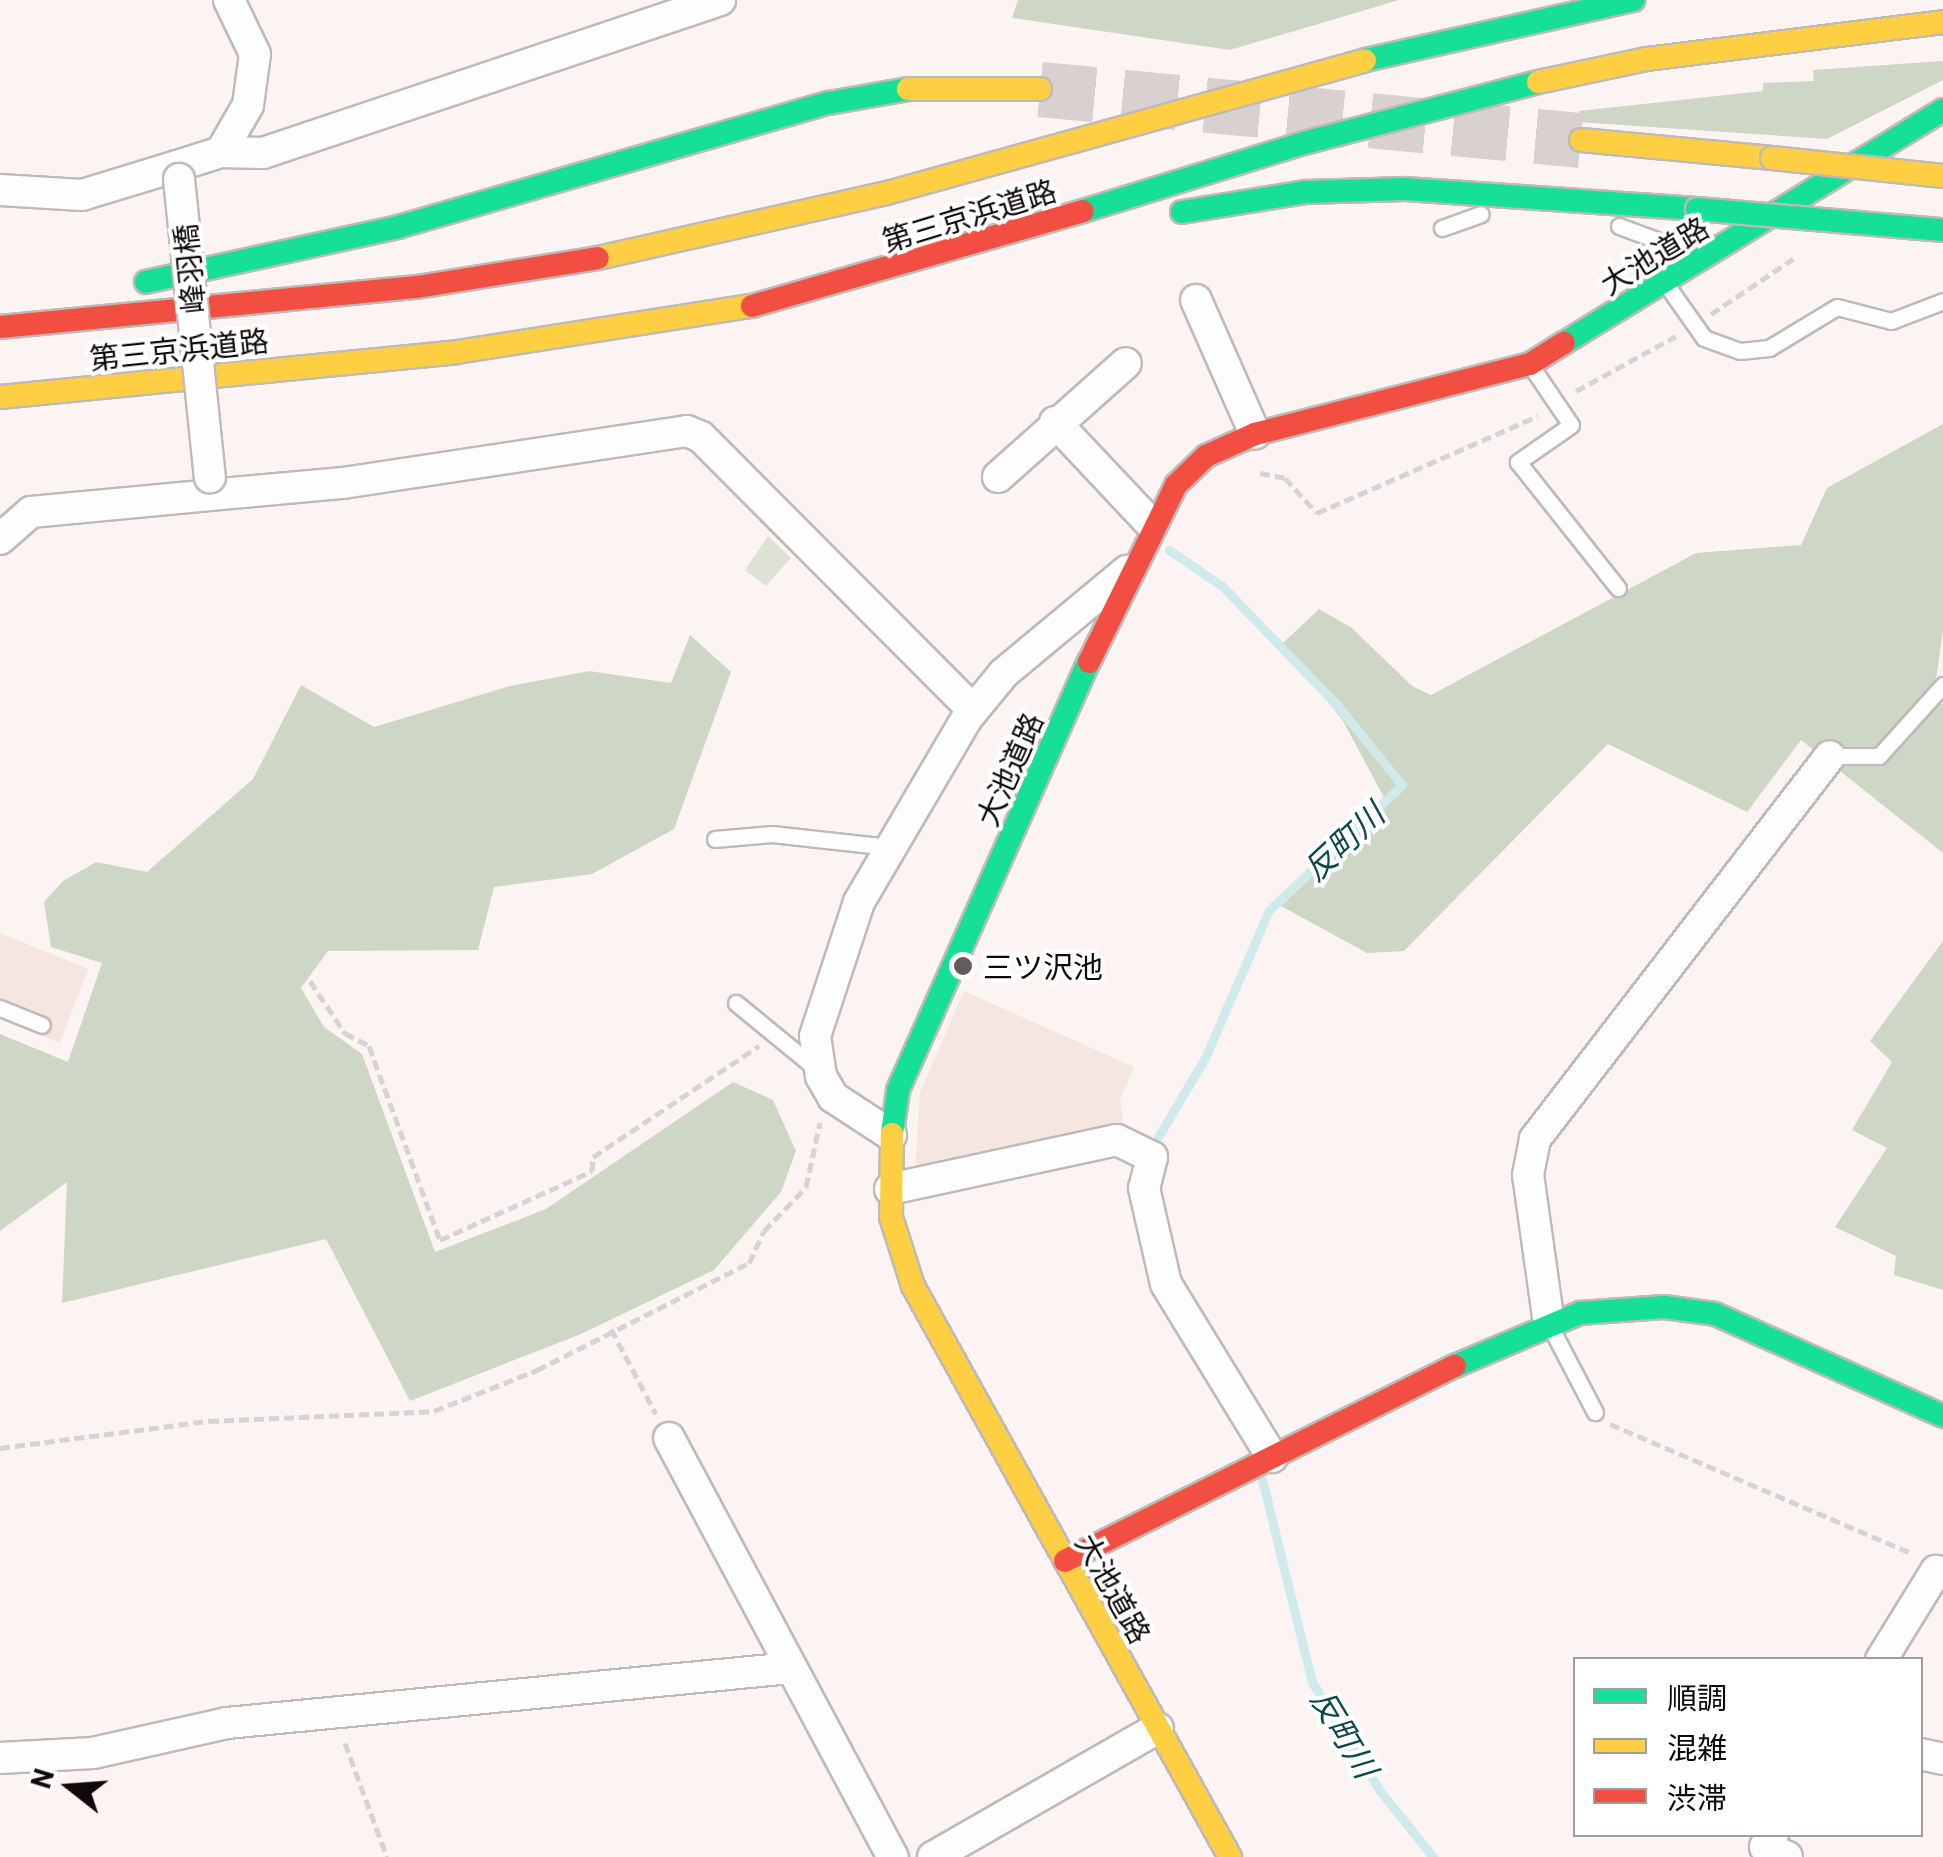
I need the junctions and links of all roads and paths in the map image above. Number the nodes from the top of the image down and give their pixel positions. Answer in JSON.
{"nodes":[{"id":1,"x":228,"y":0,"type":"edge"},
{"id":2,"x":720,"y":0,"type":"edge"},
{"id":3,"x":1633,"y":0,"type":"edge"},
{"id":4,"x":1943,"y":22,"type":"edge"},
{"id":5,"x":1040,"y":88,"type":"tunnel mouth"},
{"id":6,"x":1943,"y":110,"type":"edge"},
{"id":7,"x":1582,"y":140,"type":"tunnel mouth"},
{"id":8,"x":221,"y":152,"type":"junction"},
{"id":9,"x":178,"y":173,"type":"junction"},
{"id":10,"x":1943,"y":176,"type":"edge"},
{"id":11,"x":0,"y":190,"type":"edge"},
{"id":12,"x":1442,"y":228,"type":"dead end"},
{"id":13,"x":1943,"y":230,"type":"edge"},
{"id":14,"x":1694,"y":266,"type":"junction"},
{"id":15,"x":1666,"y":284,"type":"junction"},
{"id":16,"x":129,"y":285,"type":"dead end"},
{"id":17,"x":92,"y":292,"type":"dead end"},
{"id":18,"x":1196,"y":300,"type":"dead end"},
{"id":19,"x":1943,"y":301,"type":"edge"},
{"id":20,"x":0,"y":308,"type":"edge"},
{"id":21,"x":0,"y":327,"type":"edge"},
{"id":22,"x":570,"y":337,"type":"junction"},
{"id":23,"x":1126,"y":363,"type":"dead end"},
{"id":24,"x":1530,"y":364,"type":"junction"},
{"id":25,"x":0,"y":398,"type":"edge"},
{"id":26,"x":1055,"y":422,"type":"junction"},
{"id":27,"x":1255,"y":434,"type":"junction"},
{"id":28,"x":998,"y":477,"type":"dead end"},
{"id":29,"x":210,"y":486,"type":"junction"},
{"id":30,"x":1152,"y":525,"type":"junction"},
{"id":31,"x":0,"y":538,"type":"edge"},
{"id":32,"x":1132,"y":568,"type":"junction"},
{"id":33,"x":1618,"y":588,"type":"dead end"},
{"id":34,"x":1943,"y":686,"type":"edge"},
{"id":35,"x":974,"y":710,"type":"junction"},
{"id":36,"x":1830,"y":756,"type":"joint"},
{"id":37,"x":714,"y":838,"type":"dead end"},
{"id":38,"x":890,"y":847,"type":"junction"},
{"id":39,"x":310,"y":981,"type":"dead end"},
{"id":40,"x":736,"y":1003,"type":"dead end"},
{"id":41,"x":0,"y":1008,"type":"edge"},
{"id":42,"x":42,"y":1025,"type":"dead end"},
{"id":43,"x":775,"y":1035,"type":"junction"},
{"id":44,"x":824,"y":1079,"type":"junction"},
{"id":45,"x":892,"y":1135,"type":"junction"},
{"id":46,"x":890,"y":1189,"type":"junction"},
{"id":47,"x":1550,"y":1324,"type":"junction"},
{"id":48,"x":611,"y":1329,"type":"junction"},
{"id":49,"x":1595,"y":1412,"type":"joint"},
{"id":50,"x":1943,"y":1416,"type":"edge"},
{"id":51,"x":669,"y":1438,"type":"joint"},
{"id":52,"x":0,"y":1448,"type":"edge"},
{"id":53,"x":1272,"y":1456,"type":"junction"},
{"id":54,"x":1065,"y":1561,"type":"junction"},
{"id":55,"x":1941,"y":1572,"type":"edge"},
{"id":56,"x":1883,"y":1657,"type":"edge"},
{"id":57,"x":791,"y":1668,"type":"junction"},
{"id":58,"x":334,"y":1712,"type":"junction"},
{"id":59,"x":1158,"y":1728,"type":"junction"},
{"id":60,"x":0,"y":1758,"type":"edge"},
{"id":61,"x":1770,"y":1837,"type":"edge"},
{"id":62,"x":387,"y":1857,"type":"edge"},
{"id":63,"x":893,"y":1857,"type":"edge"},
{"id":64,"x":933,"y":1857,"type":"edge"},
{"id":65,"x":1230,"y":1857,"type":"edge"},
{"id":66,"x":1787,"y":1857,"type":"edge"}],
"edges":[{"from":1,"to":8,"type":"street"},
{"from":2,"to":8,"type":"street"},
{"from":3,"to":21,"type":"main road","name":"第三京浜道路"},
{"from":4,"to":22,"type":"main road","name":"第三京浜道路"},
{"from":5,"to":16,"type":"main road"},
{"from":6,"to":14,"type":"main road","name":"大池道路"},
{"from":7,"to":10,"type":"main road","bridge":true},
{"from":8,"to":9,"type":"street"},
{"from":9,"to":11,"type":"street"},
{"from":9,"to":29,"type":"street","name":"峰羽橋","bridge":true},
{"from":12,"to":14,"type":"lane"},
{"from":13,"to":22,"type":"main road","bridge":true},
{"from":14,"to":15,"type":"main road","name":"大池道路"},
{"from":15,"to":19,"type":"lane"},
{"from":15,"to":24,"type":"main road","name":"大池道路"},
{"from":17,"to":20,"type":"main road"},
{"from":18,"to":27,"type":"street"},
{"from":22,"to":25,"type":"main road","name":"第三京浜道路"},
{"from":23,"to":26,"type":"street"},
{"from":24,"to":27,"type":"main road","name":"大池道路"},
{"from":24,"to":33,"type":"lane"},
{"from":26,"to":28,"type":"street"},
{"from":26,"to":30,"type":"street"},
{"from":27,"to":30,"type":"main road","name":"大池道路"},
{"from":29,"to":31,"type":"street"},
{"from":29,"to":35,"type":"street"},
{"from":30,"to":32,"type":"main road","name":"大池道路"},
{"from":32,"to":35,"type":"street"},
{"from":32,"to":45,"type":"main road","name":"大池道路"},
{"from":34,"to":36,"type":"lane"},
{"from":35,"to":38,"type":"street"},
{"from":36,"to":47,"type":"street"},
{"from":37,"to":38,"type":"lane"},
{"from":38,"to":44,"type":"street"},
{"from":39,"to":43,"type":"path"},
{"from":40,"to":43,"type":"lane"},
{"from":41,"to":42,"type":"lane"},
{"from":43,"to":44,"type":"lane"},
{"from":44,"to":45,"type":"street"},
{"from":44,"to":48,"type":"path"},
{"from":45,"to":46,"type":"main road","name":"大池道路"},
{"from":46,"to":53,"type":"street"},
{"from":46,"to":54,"type":"main road","name":"大池道路"},
{"from":47,"to":49,"type":"lane"},
{"from":47,"to":50,"type":"main road"},
{"from":47,"to":53,"type":"main road"},
{"from":48,"to":51,"type":"path"},
{"from":48,"to":52,"type":"path"},
{"from":49,"to":55,"type":"path"},
{"from":51,"to":57,"type":"street"},
{"from":53,"to":54,"type":"main road"},
{"from":54,"to":59,"type":"main road","name":"大池道路"},
{"from":55,"to":56,"type":"street"},
{"from":57,"to":58,"type":"street"},
{"from":57,"to":63,"type":"street"},
{"from":58,"to":60,"type":"street"},
{"from":58,"to":62,"type":"path"},
{"from":59,"to":64,"type":"street"},
{"from":59,"to":65,"type":"main road","name":"大池道路"},
{"from":61,"to":66,"type":"street"}]}
